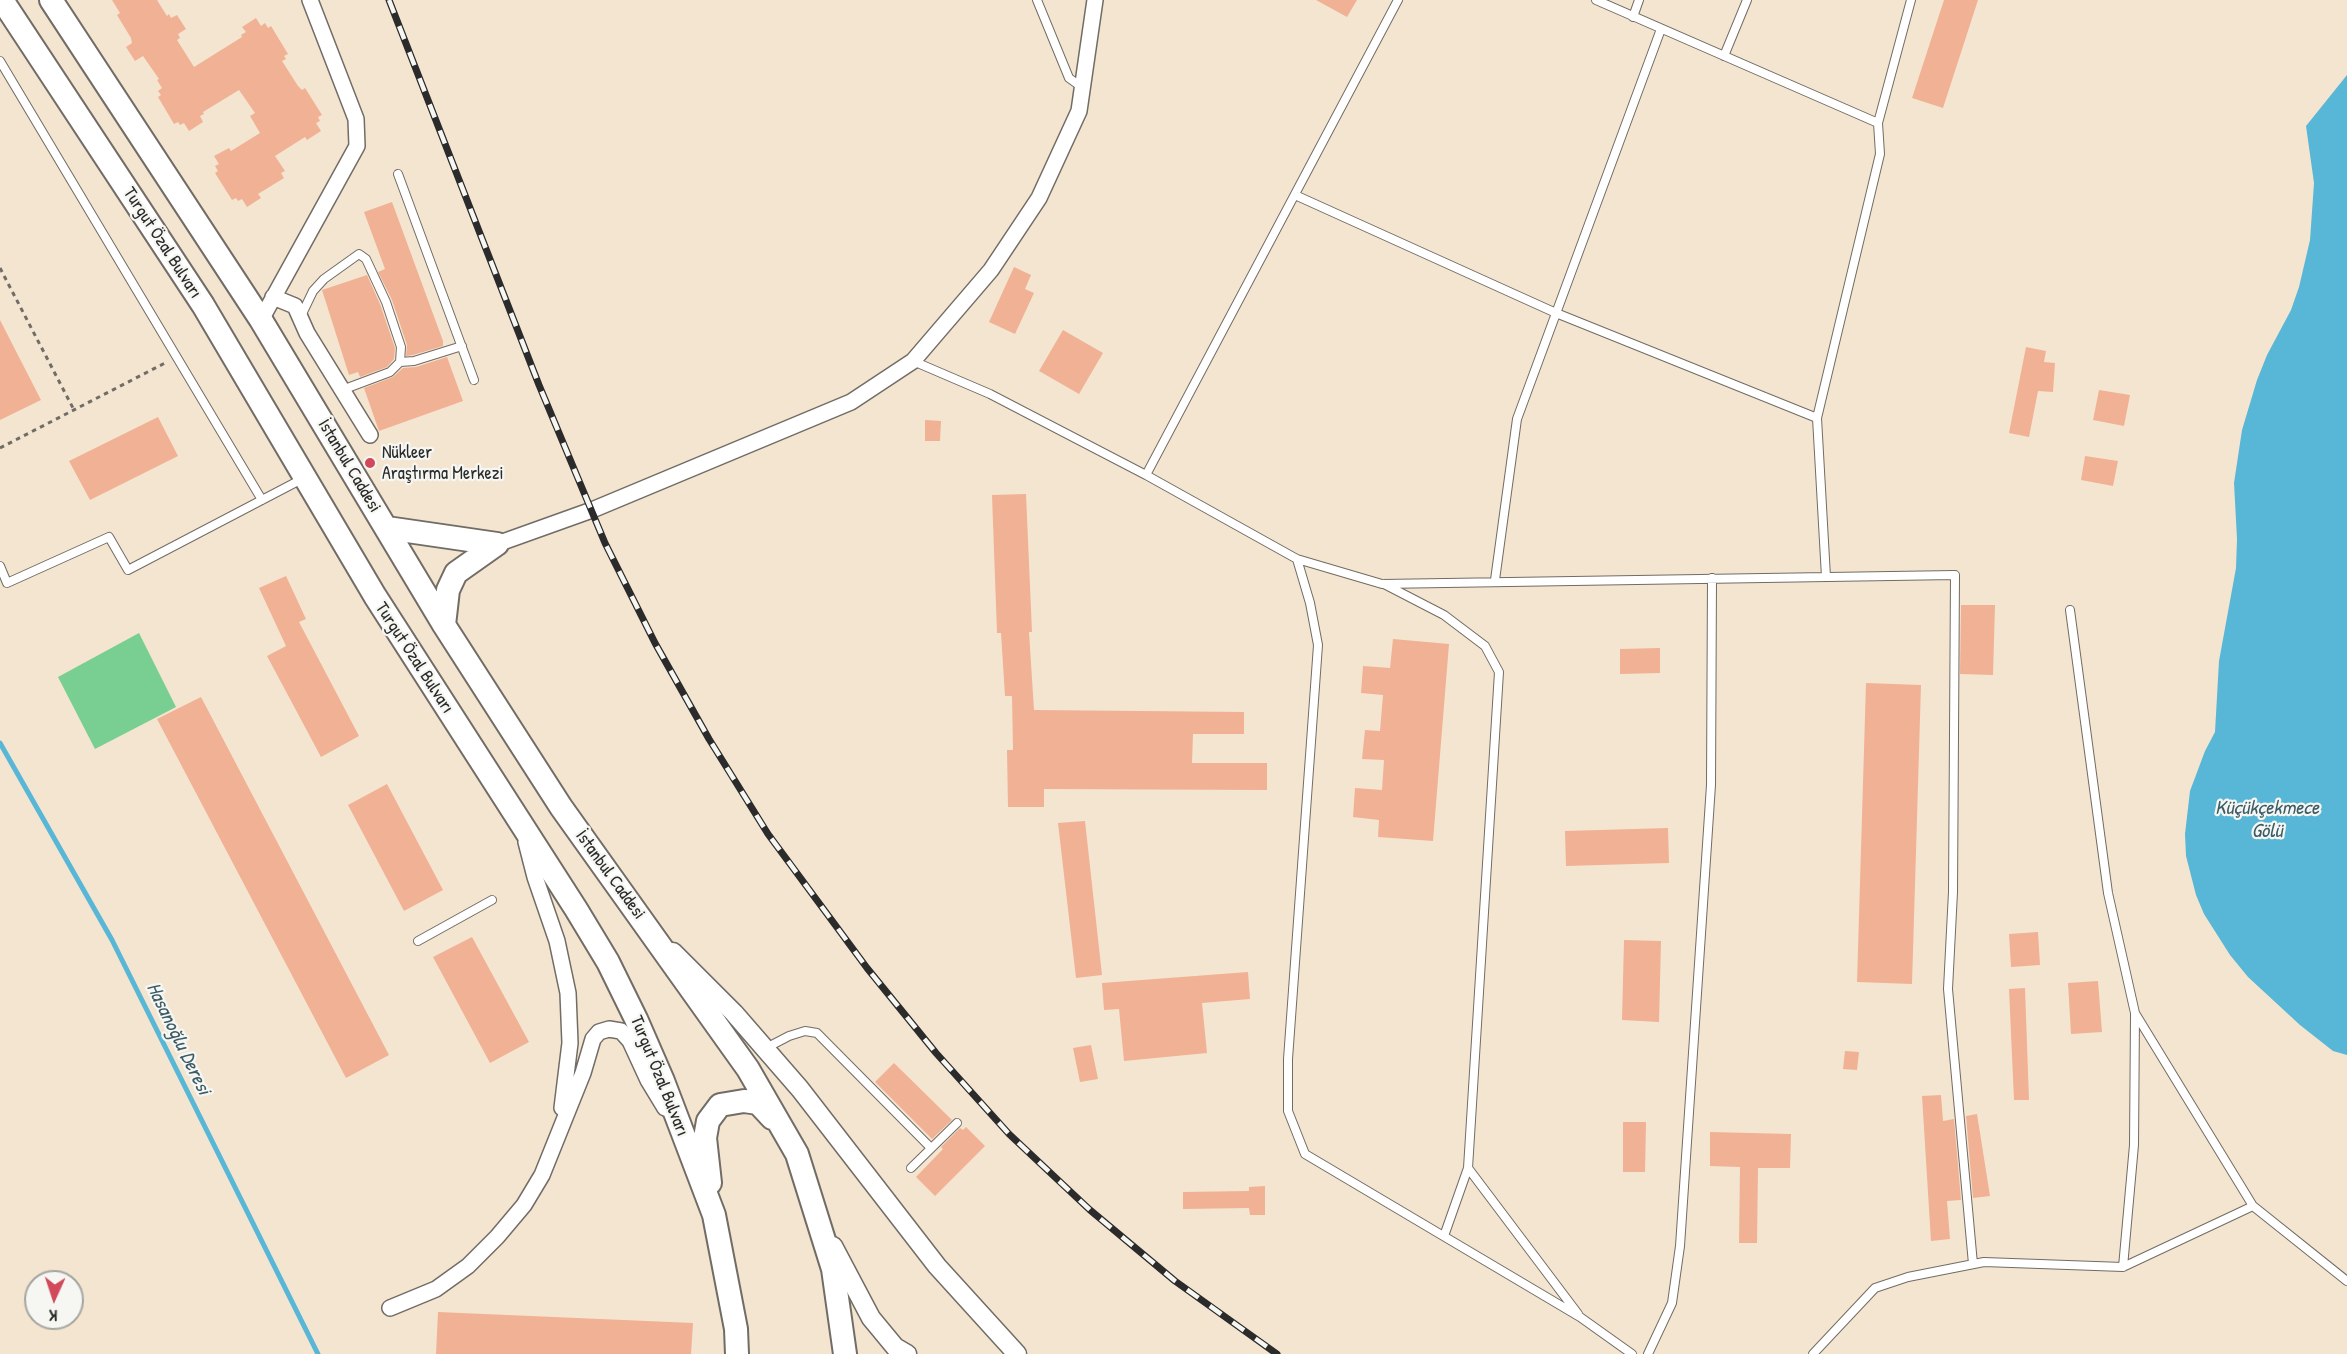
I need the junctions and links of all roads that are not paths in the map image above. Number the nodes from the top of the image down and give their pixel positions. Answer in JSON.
{"nodes":[{"id":1,"x":2,"y":0,"type":"edge"},
{"id":2,"x":51,"y":0,"type":"edge"},
{"id":3,"x":310,"y":0,"type":"edge"},
{"id":4,"x":1037,"y":0,"type":"edge"},
{"id":5,"x":1095,"y":0,"type":"edge"},
{"id":6,"x":1398,"y":0,"type":"edge"},
{"id":7,"x":1596,"y":0,"type":"edge"},
{"id":8,"x":1639,"y":0,"type":"edge"},
{"id":9,"x":1747,"y":0,"type":"edge"},
{"id":10,"x":1911,"y":0,"type":"edge"},
{"id":11,"x":1633,"y":17,"type":"junction"},
{"id":12,"x":1661,"y":28,"type":"junction"},
{"id":13,"x":1725,"y":56,"type":"junction"},
{"id":14,"x":0,"y":61,"type":"edge"},
{"id":15,"x":1083,"y":88,"type":"junction"},
{"id":16,"x":1878,"y":123,"type":"junction"},
{"id":17,"x":398,"y":174,"type":"dead end"},
{"id":18,"x":1295,"y":195,"type":"junction"},
{"id":19,"x":273,"y":297,"type":"junction"},
{"id":20,"x":1556,"y":313,"type":"junction"},
{"id":21,"x":300,"y":317,"type":"junction"},
{"id":22,"x":261,"y":320,"type":"junction"},
{"id":23,"x":462,"y":346,"type":"junction"},
{"id":24,"x":914,"y":361,"type":"junction"},
{"id":25,"x":400,"y":362,"type":"junction"},
{"id":26,"x":474,"y":380,"type":"dead end"},
{"id":27,"x":342,"y":390,"type":"junction"},
{"id":28,"x":1816,"y":418,"type":"junction"},
{"id":29,"x":370,"y":435,"type":"dead end"},
{"id":30,"x":1146,"y":475,"type":"junction"},
{"id":31,"x":305,"y":477,"type":"junction"},
{"id":32,"x":262,"y":500,"type":"junction"},
{"id":33,"x":387,"y":528,"type":"junction"},
{"id":34,"x":497,"y":544,"type":"junction"},
{"id":35,"x":1298,"y":559,"type":"junction"},
{"id":36,"x":0,"y":566,"type":"edge"},
{"id":37,"x":1826,"y":576,"type":"junction"},
{"id":38,"x":1712,"y":578,"type":"junction"},
{"id":39,"x":1495,"y":580,"type":"junction"},
{"id":40,"x":1382,"y":584,"type":"junction"},
{"id":41,"x":2070,"y":610,"type":"dead end"},
{"id":42,"x":444,"y":625,"type":"junction"},
{"id":43,"x":522,"y":827,"type":"junction"},
{"id":44,"x":492,"y":900,"type":"dead end"},
{"id":45,"x":650,"y":930,"type":"junction"},
{"id":46,"x":418,"y":940,"type":"dead end"},
{"id":47,"x":2135,"y":1013,"type":"junction"},
{"id":48,"x":765,"y":1049,"type":"junction"},
{"id":49,"x":957,"y":1123,"type":"dead end"},
{"id":50,"x":681,"y":1127,"type":"junction"},
{"id":51,"x":558,"y":1132,"type":"junction"},
{"id":52,"x":931,"y":1148,"type":"junction"},
{"id":53,"x":797,"y":1154,"type":"junction"},
{"id":54,"x":911,"y":1167,"type":"dead end"},
{"id":55,"x":1468,"y":1168,"type":"junction"},
{"id":56,"x":2253,"y":1206,"type":"junction"},
{"id":57,"x":714,"y":1215,"type":"junction"},
{"id":58,"x":816,"y":1217,"type":"junction"},
{"id":59,"x":1444,"y":1236,"type":"junction"},
{"id":60,"x":1973,"y":1264,"type":"junction"},
{"id":61,"x":2123,"y":1267,"type":"junction"},
{"id":62,"x":2347,"y":1281,"type":"edge"},
{"id":63,"x":390,"y":1308,"type":"dead end"},
{"id":64,"x":1580,"y":1317,"type":"junction"},
{"id":65,"x":737,"y":1354,"type":"edge"},
{"id":66,"x":845,"y":1354,"type":"edge"},
{"id":67,"x":907,"y":1354,"type":"edge"},
{"id":68,"x":1017,"y":1354,"type":"edge"},
{"id":69,"x":1632,"y":1354,"type":"edge"},
{"id":70,"x":1648,"y":1354,"type":"edge"},
{"id":71,"x":1814,"y":1354,"type":"edge"}],
"edges":[{"from":1,"to":31,"type":"main road","name":"Turgut Özal Bulvarı"},
{"from":2,"to":22,"type":"main road","name":"İstanbul Caddesi"},
{"from":3,"to":19,"type":"street"},
{"from":4,"to":15,"type":"lane"},
{"from":5,"to":15,"type":"street"},
{"from":6,"to":18,"type":"lane"},
{"from":7,"to":11,"type":"lane"},
{"from":8,"to":11,"type":"lane"},
{"from":9,"to":13,"type":"lane"},
{"from":10,"to":16,"type":"lane"},
{"from":11,"to":12,"type":"lane"},
{"from":12,"to":13,"type":"lane"},
{"from":12,"to":20,"type":"lane"},
{"from":13,"to":16,"type":"lane"},
{"from":14,"to":32,"type":"lane"},
{"from":15,"to":24,"type":"street"},
{"from":16,"to":28,"type":"lane"},
{"from":17,"to":23,"type":"lane"},
{"from":18,"to":20,"type":"lane"},
{"from":18,"to":30,"type":"lane"},
{"from":19,"to":21,"type":"street"},
{"from":19,"to":22,"type":"street"},
{"from":20,"to":28,"type":"lane"},
{"from":20,"to":39,"type":"lane"},
{"from":21,"to":25,"type":"lane"},
{"from":21,"to":27,"type":"street"},
{"from":22,"to":33,"type":"main road","name":"İstanbul Caddesi"},
{"from":23,"to":25,"type":"lane"},
{"from":23,"to":26,"type":"lane"},
{"from":24,"to":30,"type":"lane"},
{"from":24,"to":34,"type":"street"},
{"from":25,"to":27,"type":"lane"},
{"from":27,"to":29,"type":"street"},
{"from":28,"to":37,"type":"lane"},
{"from":30,"to":35,"type":"lane"},
{"from":31,"to":32,"type":"lane"},
{"from":31,"to":43,"type":"main road","name":"Turgut Özal Bulvarı"},
{"from":32,"to":36,"type":"lane"},
{"from":33,"to":34,"type":"main road"},
{"from":33,"to":42,"type":"main road","name":"İstanbul Caddesi"},
{"from":34,"to":42,"type":"main road"},
{"from":35,"to":40,"type":"lane"},
{"from":35,"to":59,"type":"lane"},
{"from":37,"to":38,"type":"lane"},
{"from":37,"to":60,"type":"lane"},
{"from":38,"to":39,"type":"lane"},
{"from":38,"to":70,"type":"lane"},
{"from":39,"to":40,"type":"lane"},
{"from":40,"to":55,"type":"lane"},
{"from":41,"to":47,"type":"lane"},
{"from":42,"to":45,"type":"main road","name":"İstanbul Caddesi"},
{"from":43,"to":50,"type":"main road","name":"Turgut Özal Bulvarı"},
{"from":43,"to":51,"type":"street"},
{"from":44,"to":46,"type":"lane"},
{"from":45,"to":48,"type":"street"},
{"from":45,"to":53,"type":"main road"},
{"from":47,"to":56,"type":"lane"},
{"from":47,"to":61,"type":"lane"},
{"from":48,"to":52,"type":"lane"},
{"from":48,"to":68,"type":"street"},
{"from":49,"to":52,"type":"lane"},
{"from":50,"to":51,"type":"street"},
{"from":50,"to":57,"type":"main road","name":"Turgut Özal Bulvarı"},
{"from":51,"to":63,"type":"street"},
{"from":52,"to":54,"type":"lane"},
{"from":53,"to":57,"type":"main road"},
{"from":53,"to":58,"type":"main road"},
{"from":55,"to":59,"type":"lane"},
{"from":55,"to":64,"type":"lane"},
{"from":56,"to":61,"type":"lane"},
{"from":56,"to":62,"type":"lane"},
{"from":57,"to":65,"type":"main road","name":"Turgut Özal Bulvarı"},
{"from":58,"to":66,"type":"main road"},
{"from":58,"to":67,"type":"street"},
{"from":59,"to":64,"type":"lane"},
{"from":60,"to":61,"type":"lane"},
{"from":60,"to":71,"type":"lane"},
{"from":64,"to":69,"type":"lane"}]}
